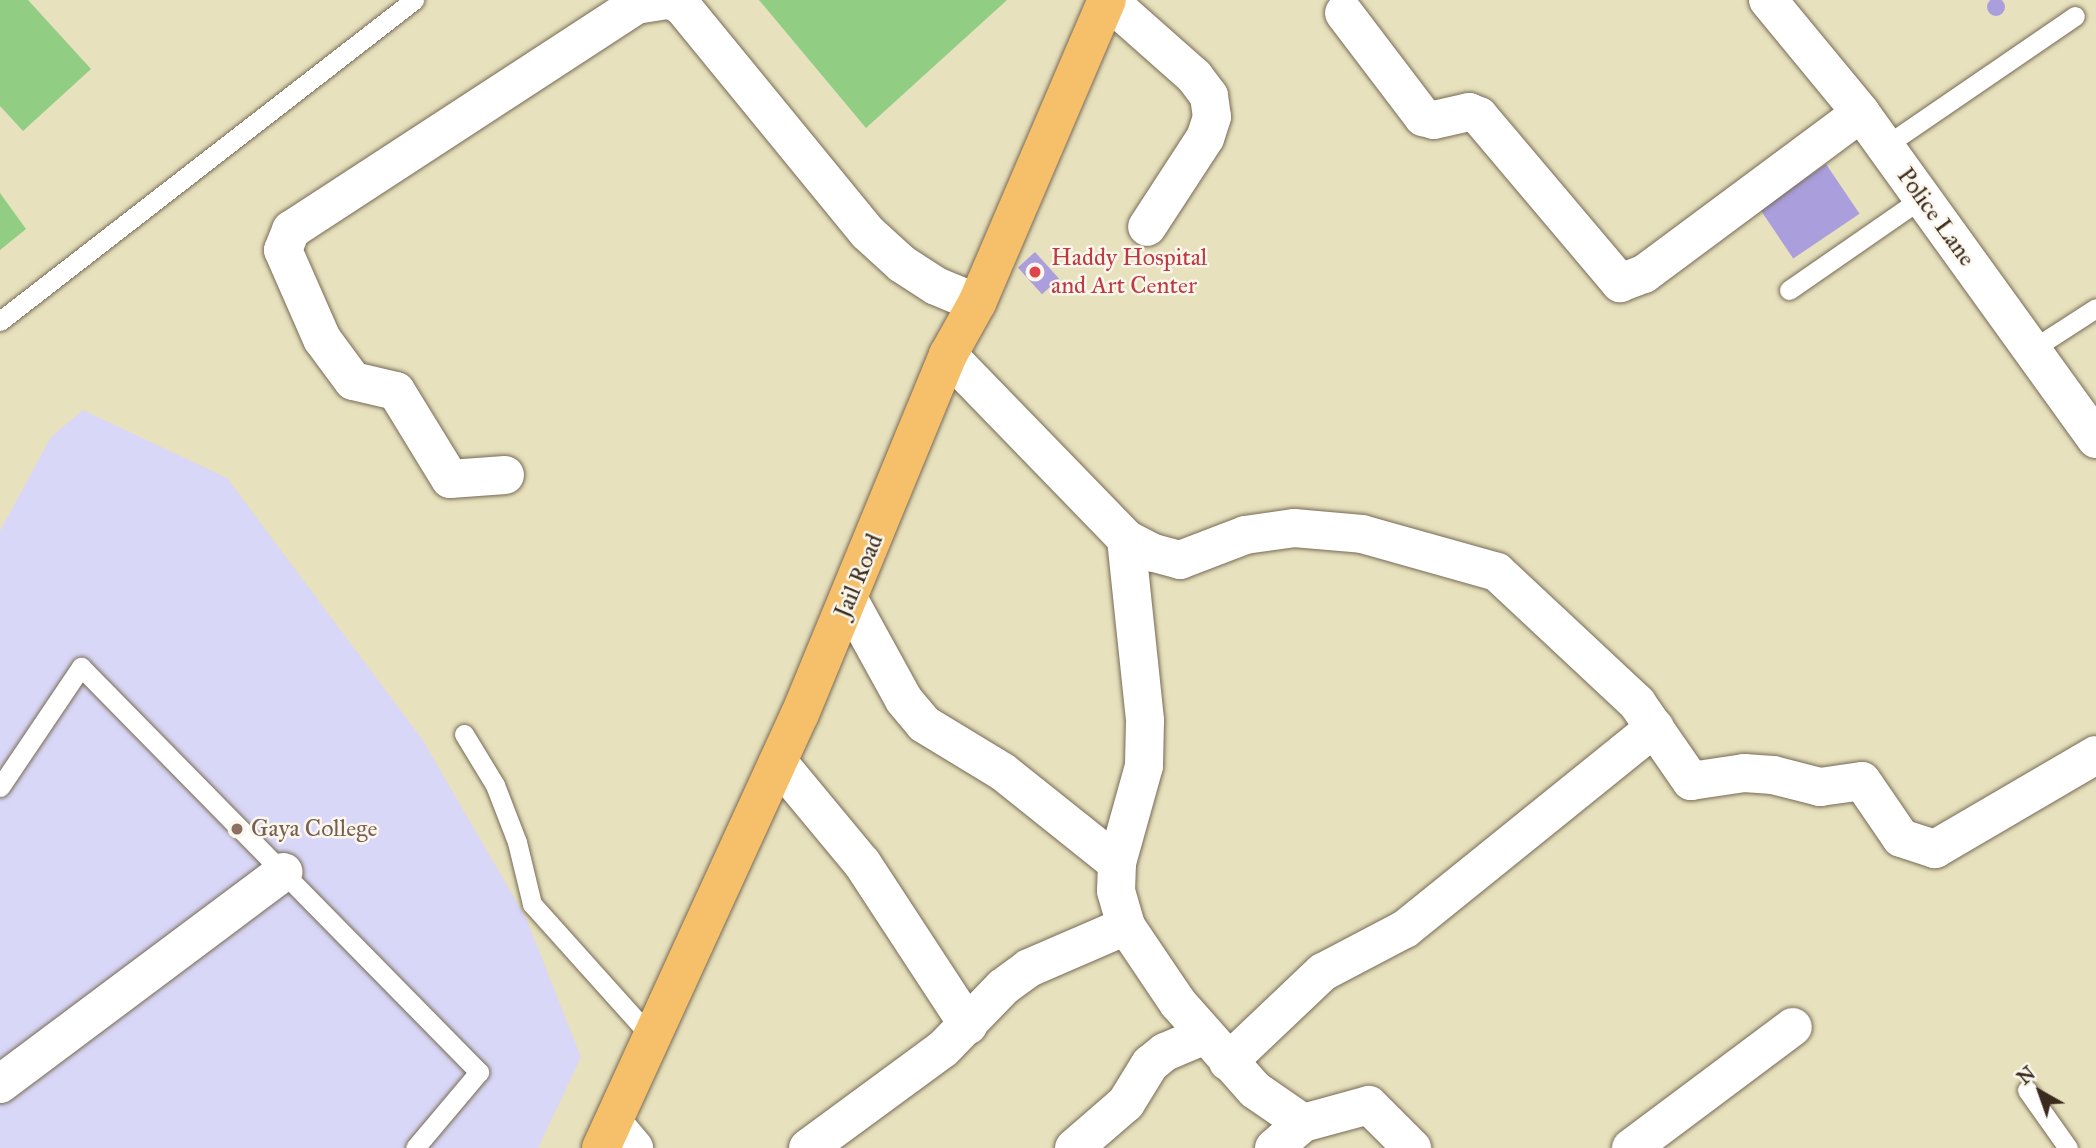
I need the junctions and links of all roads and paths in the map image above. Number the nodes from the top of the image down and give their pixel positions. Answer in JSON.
{"nodes":[{"id":1,"x":414,"y":0,"type":"edge"},
{"id":2,"x":669,"y":0,"type":"edge"},
{"id":3,"x":1108,"y":0,"type":"edge"},
{"id":4,"x":1768,"y":0,"type":"edge"},
{"id":5,"x":1344,"y":13,"type":"dead end"},
{"id":6,"x":2075,"y":16,"type":"dead end"},
{"id":7,"x":1861,"y":113,"type":"junction"},
{"id":8,"x":1885,"y":146,"type":"junction"},
{"id":9,"x":1922,"y":198,"type":"junction"},
{"id":10,"x":1147,"y":227,"type":"dead end"},
{"id":11,"x":1789,"y":290,"type":"dead end"},
{"id":12,"x":977,"y":303,"type":"junction"},
{"id":13,"x":2096,"y":308,"type":"edge"},
{"id":14,"x":0,"y":321,"type":"edge"},
{"id":15,"x":2031,"y":350,"type":"junction"},
{"id":16,"x":948,"y":355,"type":"junction"},
{"id":17,"x":2096,"y":439,"type":"edge"},
{"id":18,"x":505,"y":475,"type":"dead end"},
{"id":19,"x":1126,"y":539,"type":"junction"},
{"id":20,"x":849,"y":600,"type":"junction"},
{"id":21,"x":1655,"y":727,"type":"junction"},
{"id":22,"x":464,"y":734,"type":"dead end"},
{"id":23,"x":2096,"y":755,"type":"edge"},
{"id":24,"x":778,"y":762,"type":"junction"},
{"id":25,"x":0,"y":787,"type":"edge"},
{"id":26,"x":1117,"y":863,"type":"junction"},
{"id":27,"x":283,"y":873,"type":"junction"},
{"id":28,"x":1126,"y":926,"type":"junction"},
{"id":29,"x":968,"y":1025,"type":"junction"},
{"id":30,"x":1793,"y":1027,"type":"dead end"},
{"id":31,"x":654,"y":1040,"type":"junction"},
{"id":32,"x":1217,"y":1049,"type":"junction"},
{"id":33,"x":0,"y":1084,"type":"edge"},
{"id":34,"x":2027,"y":1090,"type":"dead end"},
{"id":35,"x":1303,"y":1123,"type":"junction"},
{"id":36,"x":616,"y":1140,"type":"edge"},
{"id":37,"x":415,"y":1148,"type":"edge"},
{"id":38,"x":808,"y":1148,"type":"edge"},
{"id":39,"x":1074,"y":1148,"type":"edge"},
{"id":40,"x":1274,"y":1148,"type":"edge"},
{"id":41,"x":1412,"y":1148,"type":"edge"},
{"id":42,"x":1632,"y":1148,"type":"edge"},
{"id":43,"x":2068,"y":1148,"type":"edge"}],
"edges":[{"from":1,"to":14,"type":"lane"},
{"from":2,"to":12,"type":"street"},
{"from":2,"to":18,"type":"street"},
{"from":3,"to":10,"type":"street"},
{"from":3,"to":12,"type":"main road","name":"Jail Road"},
{"from":4,"to":7,"type":"street","name":"Police Lane"},
{"from":5,"to":7,"type":"street"},
{"from":6,"to":8,"type":"lane"},
{"from":7,"to":8,"type":"street","name":"Police Lane"},
{"from":8,"to":9,"type":"street","name":"Police Lane"},
{"from":9,"to":11,"type":"lane"},
{"from":9,"to":15,"type":"street","name":"Police Lane"},
{"from":12,"to":16,"type":"main road","name":"Jail Road"},
{"from":13,"to":15,"type":"lane"},
{"from":15,"to":17,"type":"street","name":"Police Lane"},
{"from":16,"to":19,"type":"street"},
{"from":16,"to":20,"type":"main road","name":"Jail Road"},
{"from":19,"to":21,"type":"street"},
{"from":19,"to":26,"type":"street"},
{"from":20,"to":24,"type":"main road","name":"Jail Road"},
{"from":20,"to":26,"type":"street"},
{"from":21,"to":23,"type":"street"},
{"from":21,"to":32,"type":"street"},
{"from":22,"to":31,"type":"lane"},
{"from":24,"to":29,"type":"street"},
{"from":24,"to":31,"type":"main road","name":"Jail Road"},
{"from":25,"to":27,"type":"lane"},
{"from":26,"to":28,"type":"street"},
{"from":27,"to":33,"type":"street"},
{"from":27,"to":37,"type":"lane"},
{"from":28,"to":29,"type":"street"},
{"from":28,"to":32,"type":"street"},
{"from":29,"to":38,"type":"street"},
{"from":30,"to":42,"type":"street"},
{"from":31,"to":36,"type":"main road","name":"Jail Road"},
{"from":32,"to":35,"type":"street"},
{"from":32,"to":39,"type":"street"},
{"from":34,"to":43,"type":"lane"},
{"from":35,"to":40,"type":"street"},
{"from":35,"to":41,"type":"street"}]}
